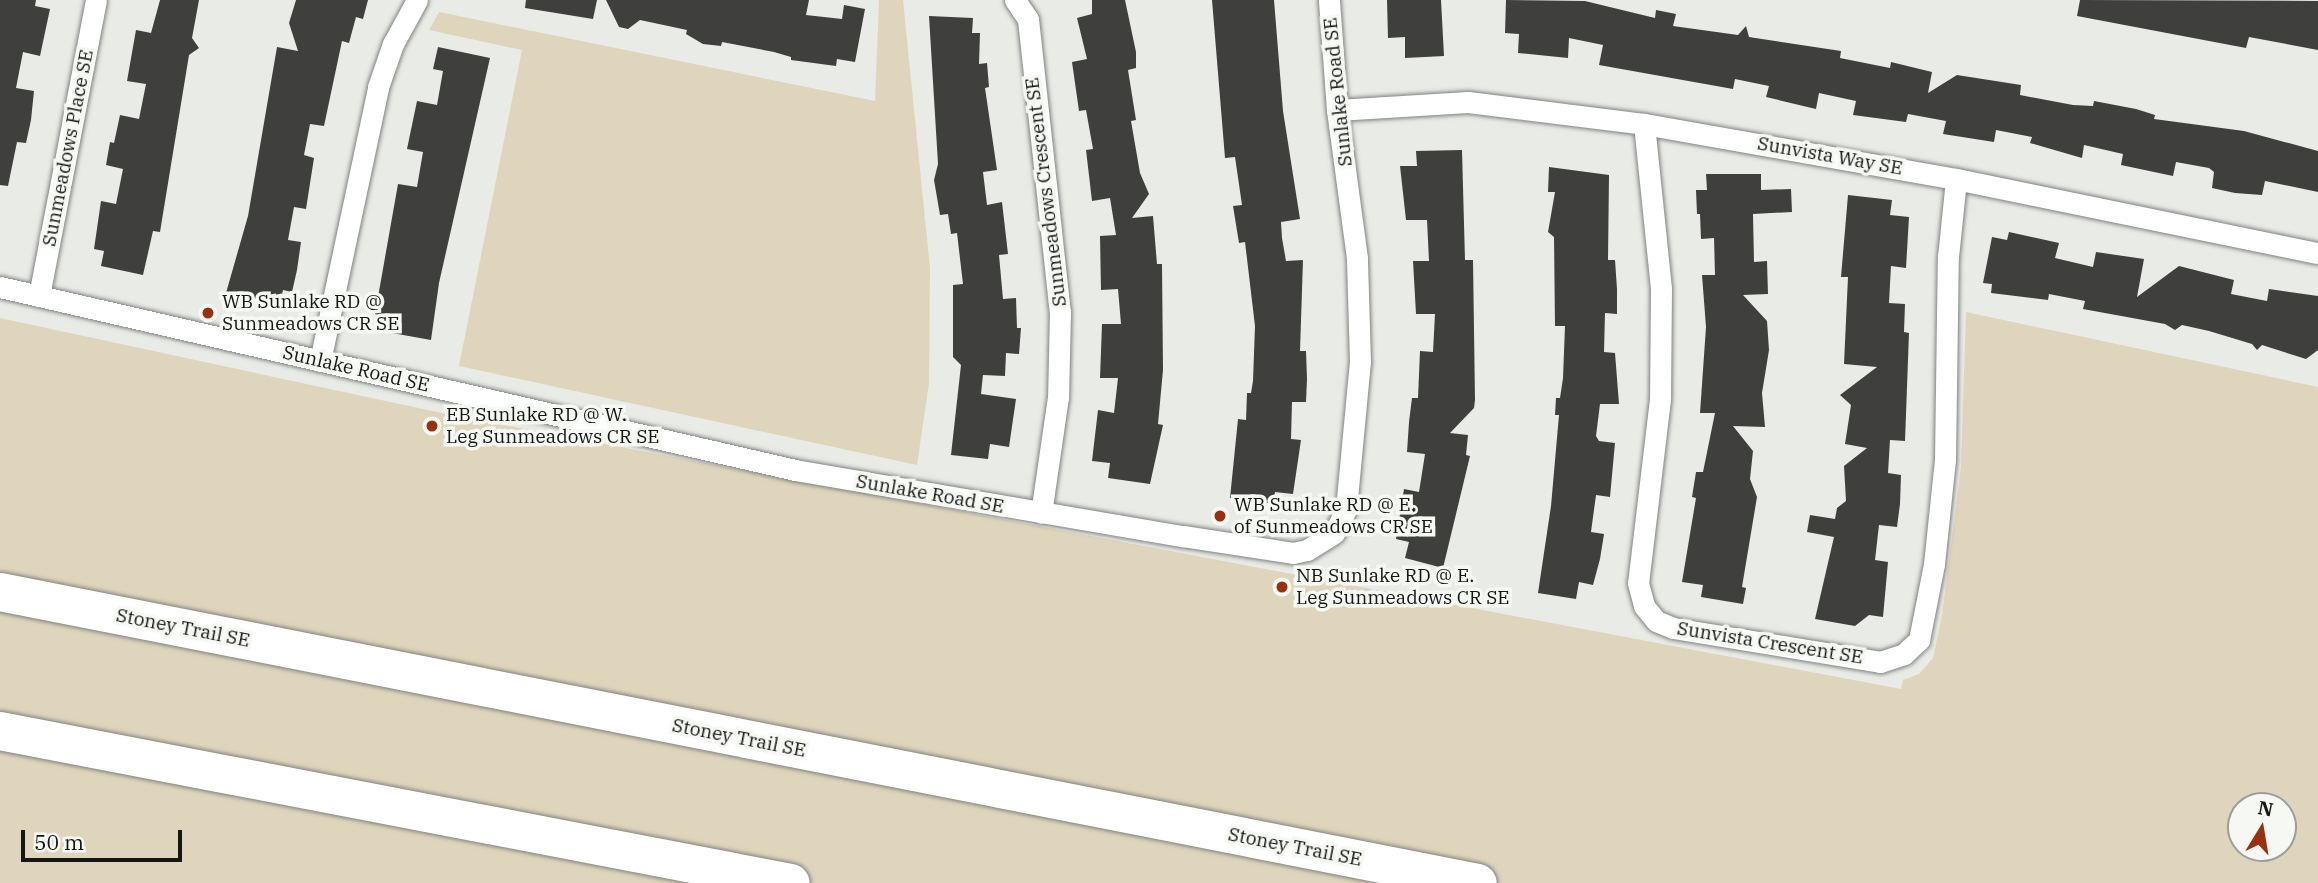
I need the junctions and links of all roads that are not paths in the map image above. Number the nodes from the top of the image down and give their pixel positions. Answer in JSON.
{"nodes":[{"id":1,"x":96,"y":0,"type":"edge"},
{"id":2,"x":417,"y":0,"type":"edge"},
{"id":3,"x":1015,"y":0,"type":"edge"},
{"id":4,"x":1329,"y":0,"type":"edge"},
{"id":5,"x":1337,"y":110,"type":"junction"},
{"id":6,"x":1644,"y":124,"type":"junction"},
{"id":7,"x":1956,"y":179,"type":"junction"},
{"id":8,"x":2318,"y":253,"type":"edge"},
{"id":9,"x":0,"y":287,"type":"edge"},
{"id":10,"x":39,"y":296,"type":"junction"},
{"id":11,"x":320,"y":361,"type":"junction"},
{"id":12,"x":1041,"y":513,"type":"junction"},
{"id":13,"x":6,"y":593,"type":"edge"},
{"id":14,"x":0,"y":731,"type":"edge"},
{"id":15,"x":0,"y":757,"type":"edge"},
{"id":16,"x":290,"y":789,"type":"junction"},
{"id":17,"x":790,"y":883,"type":"edge"},
{"id":18,"x":1478,"y":883,"type":"edge"}],
"edges":[{"from":1,"to":10,"type":"street","name":"Sunmeadows Place SE"},
{"from":2,"to":11,"type":"street"},
{"from":3,"to":12,"type":"street","name":"Sunmeadows Crescent SE"},
{"from":4,"to":5,"type":"street","name":"Sunlake Road SE"},
{"from":5,"to":6,"type":"street","name":"Sunvista Way SE"},
{"from":5,"to":12,"type":"street","name":"Sunlake Road SE"},
{"from":6,"to":7,"type":"street","name":"Sunvista Way SE"},
{"from":6,"to":7,"type":"street","name":"Sunvista Crescent SE"},
{"from":7,"to":8,"type":"street","name":"Sunvista Way SE"},
{"from":9,"to":10,"type":"street","name":"Sunlake Road SE"},
{"from":10,"to":11,"type":"street","name":"Sunlake Road SE"},
{"from":11,"to":12,"type":"street","name":"Sunlake Road SE"},
{"from":13,"to":18,"type":"highway","name":"Stoney Trail SE"},
{"from":14,"to":16,"type":"highway"},
{"from":15,"to":16,"type":"highway"},
{"from":16,"to":17,"type":"highway"}]}
